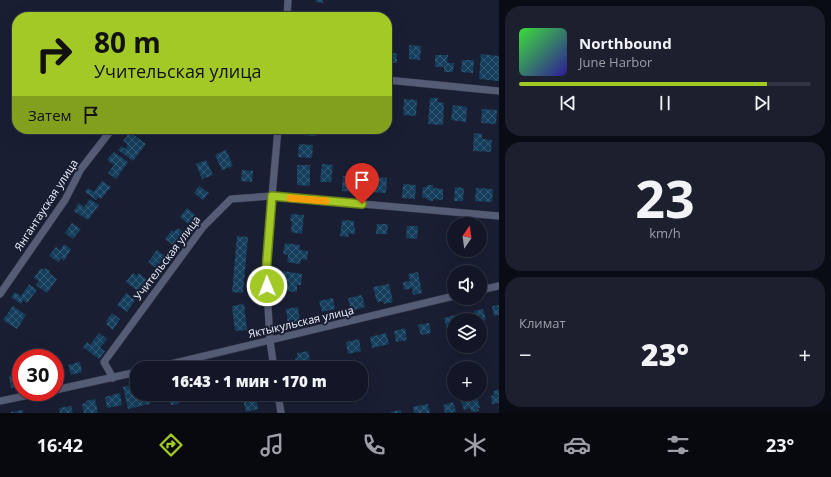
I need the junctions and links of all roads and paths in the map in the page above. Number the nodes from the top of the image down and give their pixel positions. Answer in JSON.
{"nodes":[{"id":1,"x":288,"y":0,"type":"edge"},
{"id":2,"x":287,"y":12,"type":"edge"},
{"id":3,"x":392,"y":80,"type":"edge"},
{"id":4,"x":499,"y":91,"type":"edge"},
{"id":5,"x":108,"y":134,"type":"edge"},
{"id":6,"x":278,"y":134,"type":"edge"},
{"id":7,"x":272,"y":196,"type":"junction"},
{"id":8,"x":499,"y":216,"type":"edge"},
{"id":9,"x":499,"y":286,"type":"edge"},
{"id":10,"x":487,"y":289,"type":"edge"},
{"id":11,"x":0,"y":294,"type":"edge"},
{"id":12,"x":447,"y":298,"type":"edge"},
{"id":13,"x":270,"y":341,"type":"junction"},
{"id":14,"x":184,"y":361,"type":"edge"},
{"id":15,"x":273,"y":361,"type":"edge"},
{"id":16,"x":130,"y":374,"type":"edge"},
{"id":17,"x":113,"y":378,"type":"junction"},
{"id":18,"x":64,"y":388,"type":"edge"},
{"id":19,"x":12,"y":399,"type":"edge"},
{"id":20,"x":0,"y":401,"type":"edge"},
{"id":21,"x":279,"y":401,"type":"edge"},
{"id":22,"x":281,"y":413,"type":"edge"}],
"edges":[{"from":1,"to":2,"type":"street"},
{"from":3,"to":4,"type":"street"},
{"from":5,"to":11,"type":"street","name":"Янгантауская улица"},
{"from":6,"to":7,"type":"street"},
{"from":7,"to":8,"type":"street","name":"Учительская улица"},
{"from":7,"to":13,"type":"street"},
{"from":7,"to":17,"type":"street","name":"Учительская улица"},
{"from":9,"to":10,"type":"street"},
{"from":12,"to":13,"type":"street","name":"Яктыкульская улица"},
{"from":13,"to":14,"type":"street","name":"Яктыкульская улица"},
{"from":13,"to":15,"type":"street"},
{"from":16,"to":17,"type":"street"},
{"from":17,"to":18,"type":"street"},
{"from":19,"to":20,"type":"street"},
{"from":21,"to":22,"type":"street"}]}
